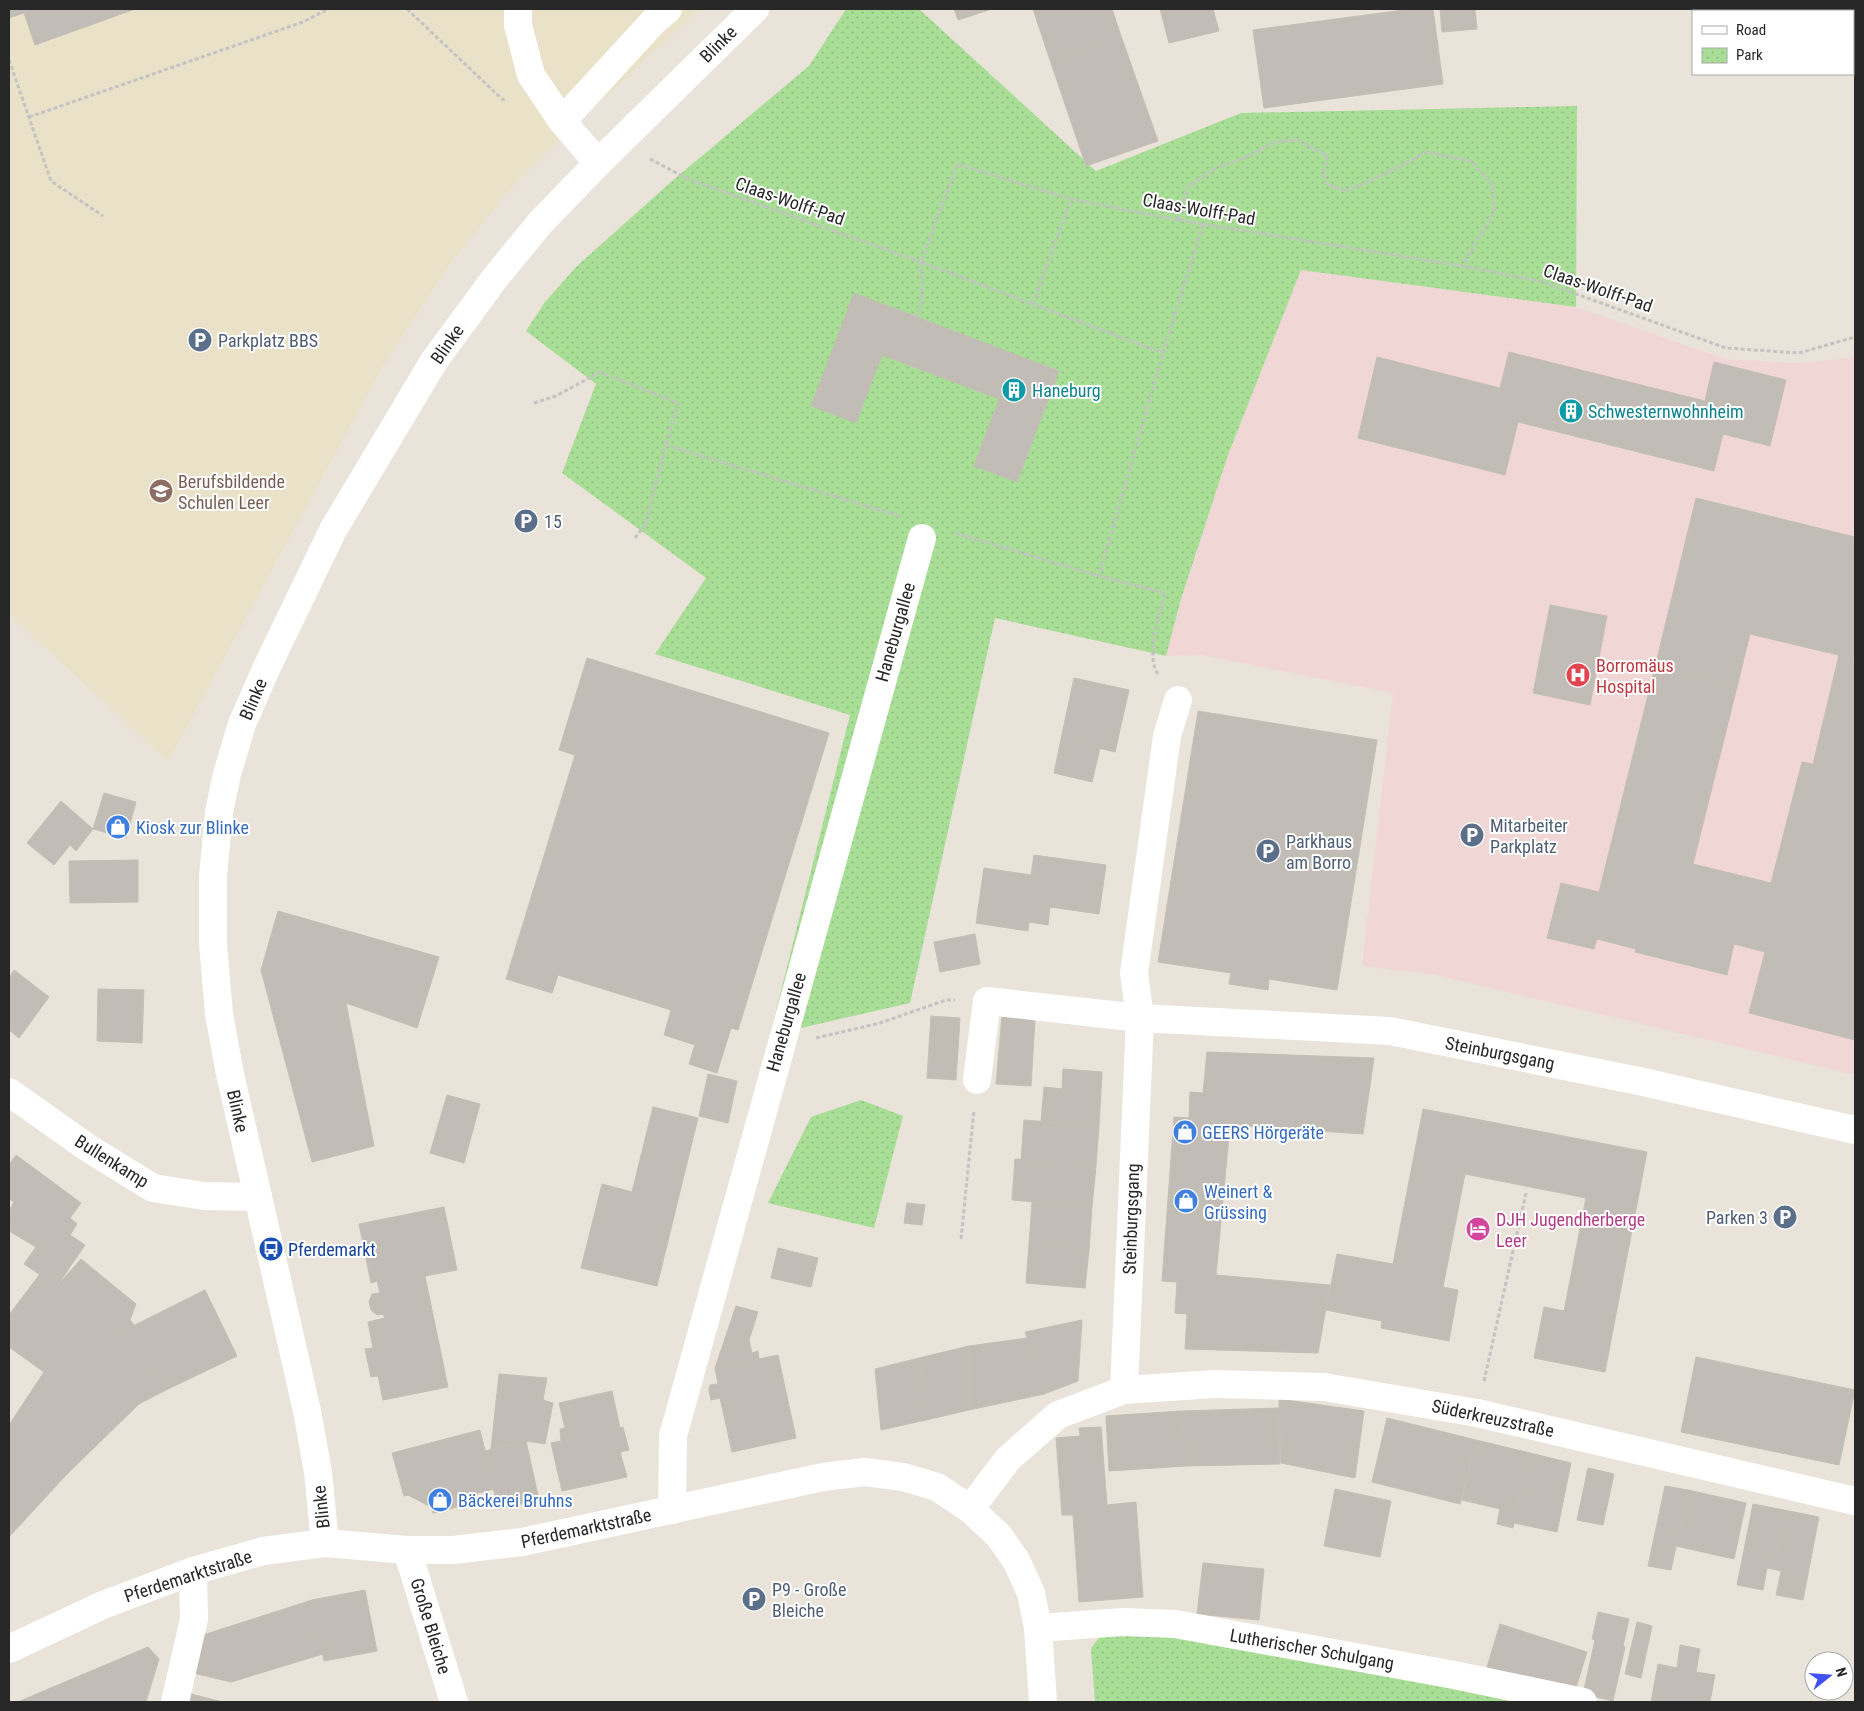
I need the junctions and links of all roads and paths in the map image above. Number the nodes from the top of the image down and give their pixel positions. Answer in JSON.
{"nodes":[{"id":1,"x":328,"y":9,"type":"edge"},
{"id":2,"x":407,"y":9,"type":"edge"},
{"id":3,"x":518,"y":9,"type":"edge"},
{"id":4,"x":668,"y":9,"type":"edge"},
{"id":5,"x":755,"y":9,"type":"edge"},
{"id":6,"x":9,"y":60,"type":"edge"},
{"id":7,"x":557,"y":113,"type":"junction"},
{"id":8,"x":29,"y":117,"type":"junction"},
{"id":9,"x":618,"y":143,"type":"junction"},
{"id":10,"x":598,"y":163,"type":"junction"},
{"id":11,"x":1071,"y":199,"type":"junction"},
{"id":12,"x":103,"y":216,"type":"dead end"},
{"id":13,"x":1178,"y":220,"type":"junction"},
{"id":14,"x":1203,"y":224,"type":"junction"},
{"id":15,"x":921,"y":262,"type":"junction"},
{"id":16,"x":1462,"y":266,"type":"junction"},
{"id":17,"x":1033,"y":304,"type":"junction"},
{"id":18,"x":916,"y":317,"type":"dead end"},
{"id":19,"x":1855,"y":337,"type":"edge"},
{"id":20,"x":1163,"y":353,"type":"junction"},
{"id":21,"x":534,"y":404,"type":"dead end"},
{"id":22,"x":666,"y":445,"type":"junction"},
{"id":23,"x":900,"y":516,"type":"dead end"},
{"id":24,"x":968,"y":537,"type":"dead end"},
{"id":25,"x":634,"y":538,"type":"dead end"},
{"id":26,"x":922,"y":538,"type":"dead end"},
{"id":27,"x":1098,"y":576,"type":"junction"},
{"id":28,"x":1178,"y":700,"type":"joint"},
{"id":29,"x":987,"y":1001,"type":"junction"},
{"id":30,"x":1140,"y":1018,"type":"junction"},
{"id":31,"x":779,"y":1046,"type":"junction"},
{"id":32,"x":977,"y":1080,"type":"joint"},
{"id":33,"x":9,"y":1092,"type":"edge"},
{"id":34,"x":1855,"y":1130,"type":"edge"},
{"id":35,"x":1526,"y":1193,"type":"dead end"},
{"id":36,"x":258,"y":1197,"type":"junction"},
{"id":37,"x":961,"y":1239,"type":"dead end"},
{"id":38,"x":1124,"y":1390,"type":"junction"},
{"id":39,"x":1477,"y":1413,"type":"junction"},
{"id":40,"x":1855,"y":1501,"type":"edge"},
{"id":41,"x":970,"y":1509,"type":"junction"},
{"id":42,"x":672,"y":1510,"type":"junction"},
{"id":43,"x":325,"y":1543,"type":"junction"},
{"id":44,"x":407,"y":1550,"type":"junction"},
{"id":45,"x":193,"y":1572,"type":"junction"},
{"id":46,"x":1038,"y":1628,"type":"junction"},
{"id":47,"x":9,"y":1650,"type":"edge"},
{"id":48,"x":176,"y":1702,"type":"edge"},
{"id":49,"x":454,"y":1702,"type":"edge"},
{"id":50,"x":1043,"y":1702,"type":"edge"},
{"id":51,"x":1583,"y":1702,"type":"edge"}],
"edges":[{"from":1,"to":8,"type":"path"},
{"from":2,"to":7,"type":"path"},
{"from":3,"to":7,"type":"street"},
{"from":4,"to":7,"type":"street"},
{"from":5,"to":9,"type":"street","name":"Blinke"},
{"from":6,"to":8,"type":"path"},
{"from":7,"to":10,"type":"street"},
{"from":8,"to":12,"type":"path"},
{"from":9,"to":10,"type":"street","name":"Blinke"},
{"from":9,"to":15,"type":"path","name":"Claas-Wolff-Pad"},
{"from":10,"to":36,"type":"street","name":"Blinke"},
{"from":11,"to":13,"type":"path","name":"Claas-Wolff-Pad"},
{"from":11,"to":15,"type":"path","name":"Claas-Wolff-Pad"},
{"from":11,"to":17,"type":"path"},
{"from":13,"to":14,"type":"path","name":"Claas-Wolff-Pad"},
{"from":13,"to":16,"type":"path"},
{"from":14,"to":16,"type":"path","name":"Claas-Wolff-Pad"},
{"from":14,"to":20,"type":"path"},
{"from":15,"to":17,"type":"path"},
{"from":15,"to":18,"type":"path"},
{"from":16,"to":19,"type":"path","name":"Claas-Wolff-Pad"},
{"from":17,"to":20,"type":"path"},
{"from":20,"to":27,"type":"path"},
{"from":21,"to":22,"type":"path"},
{"from":22,"to":23,"type":"path"},
{"from":22,"to":25,"type":"path"},
{"from":24,"to":27,"type":"path"},
{"from":26,"to":31,"type":"street","name":"Haneburgallee"},
{"from":27,"to":28,"type":"path"},
{"from":28,"to":30,"type":"street"},
{"from":29,"to":30,"type":"street","name":"Steinburgsgang"},
{"from":29,"to":31,"type":"path"},
{"from":29,"to":32,"type":"street"},
{"from":30,"to":34,"type":"street","name":"Steinburgsgang"},
{"from":30,"to":38,"type":"street","name":"Steinburgsgang"},
{"from":31,"to":42,"type":"street","name":"Haneburgallee"},
{"from":32,"to":37,"type":"path"},
{"from":33,"to":36,"type":"street","name":"Bullenkamp"},
{"from":35,"to":39,"type":"path"},
{"from":36,"to":43,"type":"street","name":"Blinke"},
{"from":38,"to":39,"type":"street","name":"Süderkreuzstraße"},
{"from":38,"to":41,"type":"street"},
{"from":39,"to":40,"type":"street","name":"Süderkreuzstraße"},
{"from":41,"to":42,"type":"street","name":"Pferdemarktstraße"},
{"from":41,"to":46,"type":"street","name":"Pferdemarktstraße"},
{"from":42,"to":44,"type":"street","name":"Pferdemarktstraße"},
{"from":43,"to":44,"type":"street","name":"Pferdemarktstraße"},
{"from":43,"to":45,"type":"street","name":"Pferdemarktstraße"},
{"from":44,"to":49,"type":"street","name":"Große Bleiche"},
{"from":45,"to":47,"type":"street","name":"Pferdemarktstraße"},
{"from":45,"to":48,"type":"street"},
{"from":46,"to":50,"type":"street","name":"Pferdemarktstraße"},
{"from":46,"to":51,"type":"street","name":"Lutherischer Schulgang"}]}
